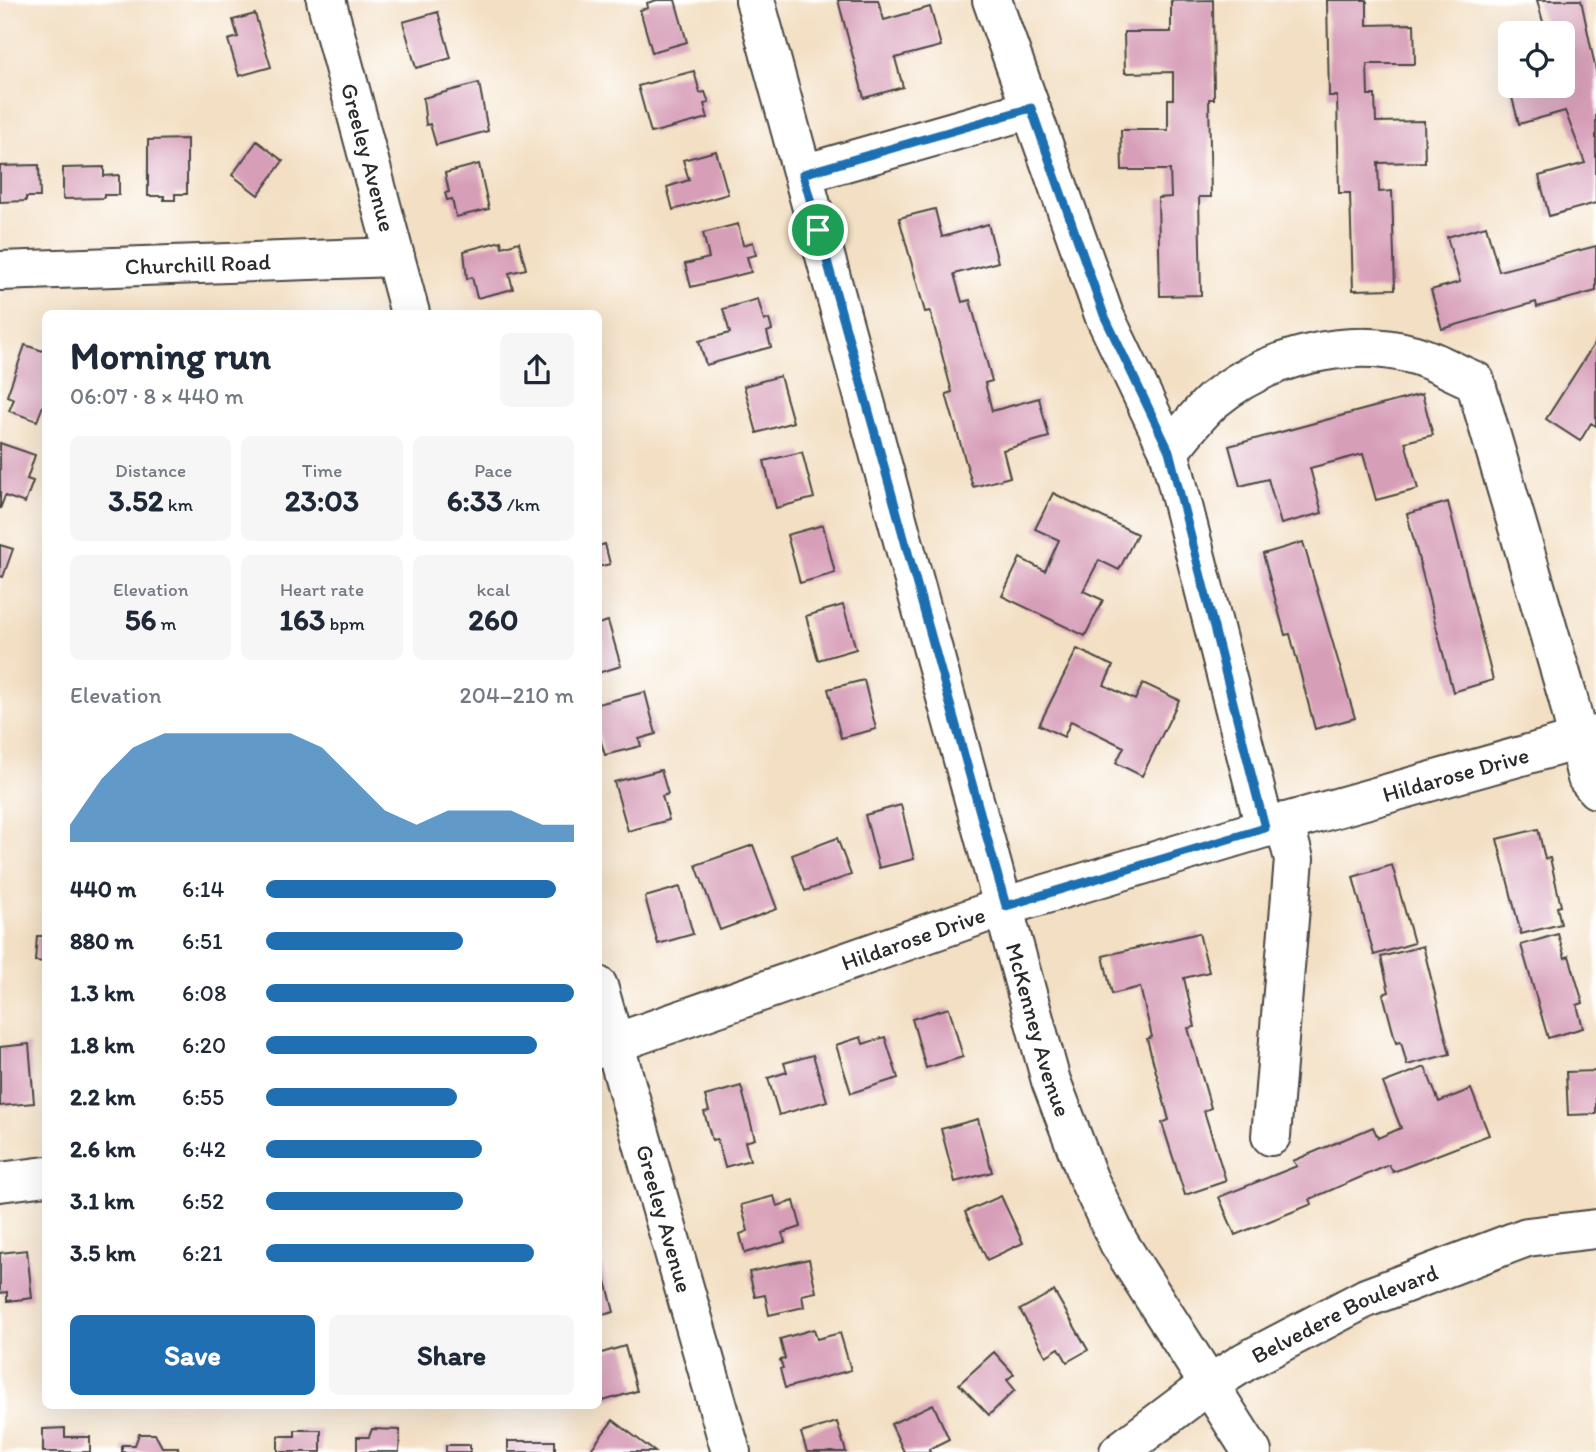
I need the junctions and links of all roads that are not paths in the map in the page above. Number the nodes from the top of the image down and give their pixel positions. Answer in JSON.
{"nodes":[{"id":1,"x":326,"y":0,"type":"edge"},
{"id":2,"x":755,"y":0,"type":"edge"},
{"id":3,"x":992,"y":0,"type":"edge"},
{"id":4,"x":1031,"y":108,"type":"junction"},
{"id":5,"x":803,"y":174,"type":"junction"},
{"id":6,"x":395,"y":257,"type":"junction"},
{"id":7,"x":0,"y":271,"type":"edge"},
{"id":8,"x":410,"y":310,"type":"edge"},
{"id":9,"x":1169,"y":451,"type":"junction"},
{"id":10,"x":1587,"y":737,"type":"edge"},
{"id":11,"x":1596,"y":789,"type":"edge"},
{"id":12,"x":1274,"y":825,"type":"junction"},
{"id":13,"x":1006,"y":906,"type":"junction"},
{"id":14,"x":602,"y":1013,"type":"edge"},
{"id":15,"x":607,"y":1046,"type":"edge"},
{"id":16,"x":1271,"y":1136,"type":"dead end"},
{"id":17,"x":42,"y":1177,"type":"edge"},
{"id":18,"x":0,"y":1182,"type":"edge"},
{"id":19,"x":1596,"y":1229,"type":"edge"},
{"id":20,"x":1208,"y":1385,"type":"junction"},
{"id":21,"x":731,"y":1452,"type":"edge"},
{"id":22,"x":1119,"y":1452,"type":"edge"},
{"id":23,"x":1252,"y":1452,"type":"edge"}],
"edges":[{"from":1,"to":6,"type":"street","name":"Greeley Avenue"},
{"from":2,"to":5,"type":"street","name":"McKenney Avenue"},
{"from":3,"to":4,"type":"street"},
{"from":4,"to":5,"type":"street"},
{"from":4,"to":9,"type":"street"},
{"from":5,"to":13,"type":"street","name":"McKenney Avenue"},
{"from":6,"to":7,"type":"street","name":"Churchill Road"},
{"from":6,"to":8,"type":"street","name":"Greeley Avenue"},
{"from":9,"to":10,"type":"street"},
{"from":9,"to":12,"type":"street"},
{"from":10,"to":11,"type":"street"},
{"from":10,"to":12,"type":"street","name":"Hildarose Drive"},
{"from":12,"to":13,"type":"street","name":"Hildarose Drive"},
{"from":12,"to":16,"type":"street"},
{"from":13,"to":15,"type":"street","name":"Hildarose Drive"},
{"from":13,"to":20,"type":"street","name":"McKenney Avenue"},
{"from":14,"to":15,"type":"street","name":"Greeley Avenue"},
{"from":15,"to":21,"type":"street","name":"Greeley Avenue"},
{"from":17,"to":18,"type":"street"},
{"from":19,"to":20,"type":"street","name":"Belvedere Boulevard"},
{"from":20,"to":22,"type":"street","name":"Belvedere Boulevard"},
{"from":20,"to":23,"type":"street","name":"McKenney Avenue"}]}
